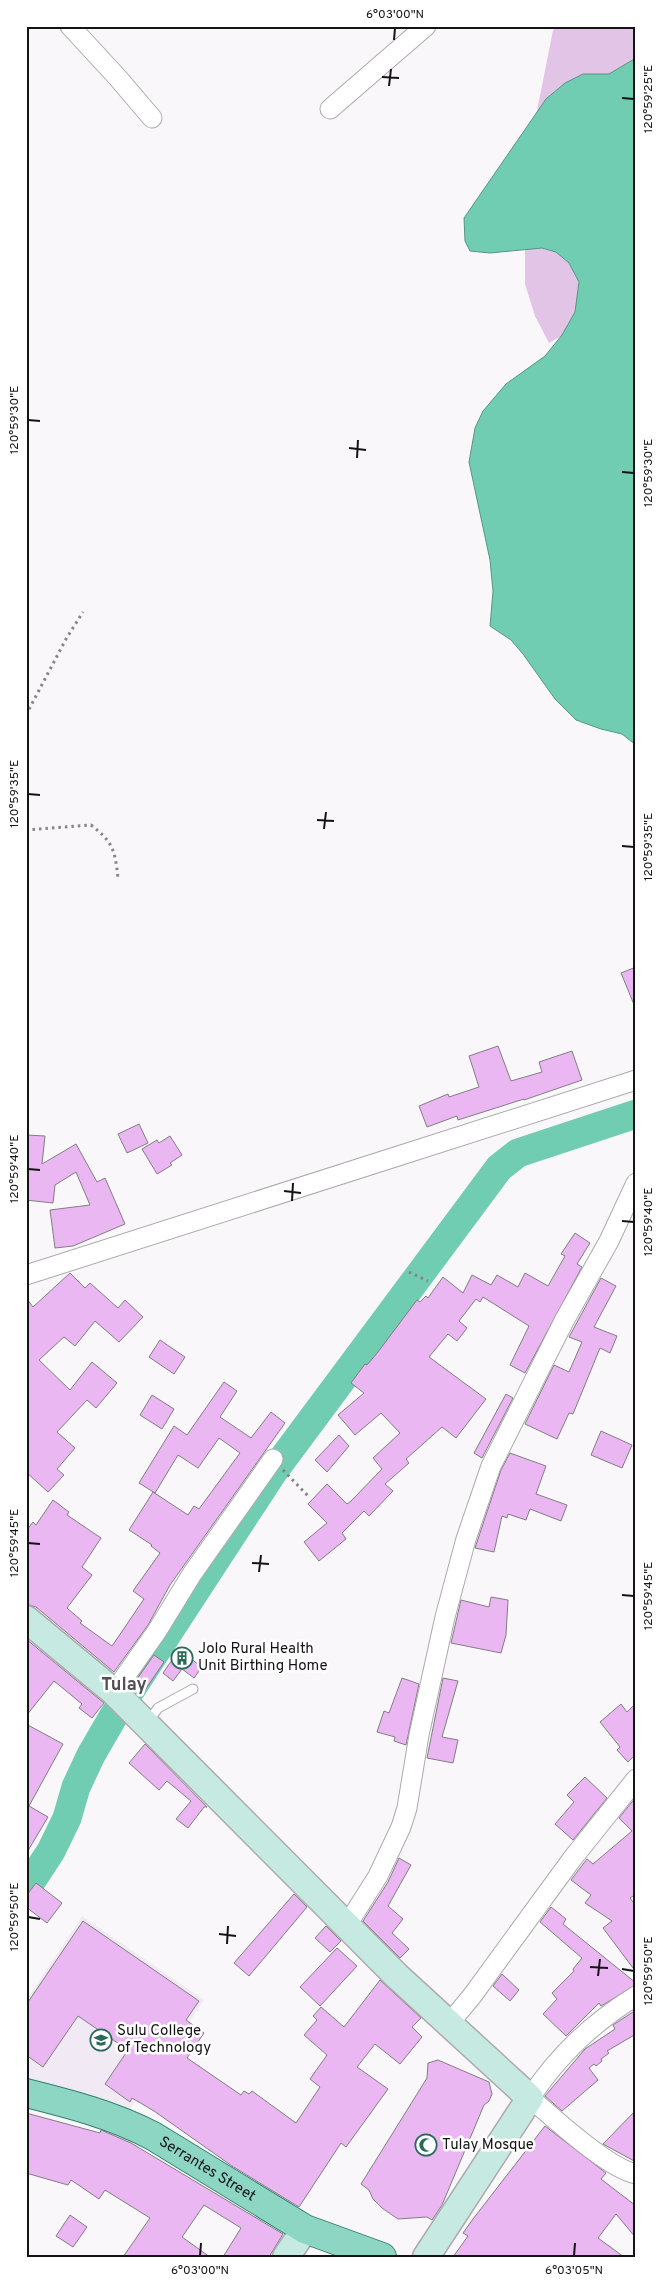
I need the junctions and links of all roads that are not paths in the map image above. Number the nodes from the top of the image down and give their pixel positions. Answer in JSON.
{"nodes":[{"id":1,"x":70,"y":26,"type":"edge"},
{"id":2,"x":426,"y":26,"type":"edge"},
{"id":3,"x":330,"y":108,"type":"dead end"},
{"id":4,"x":152,"y":118,"type":"dead end"},
{"id":5,"x":636,"y":1080,"type":"edge"},
{"id":6,"x":636,"y":1183,"type":"edge"},
{"id":7,"x":26,"y":1275,"type":"edge"},
{"id":8,"x":277,"y":1463,"type":"road end"},
{"id":9,"x":26,"y":1619,"type":"edge"},
{"id":10,"x":193,"y":1689,"type":"dead end"},
{"id":11,"x":127,"y":1705,"type":"junction"},
{"id":12,"x":636,"y":1780,"type":"edge"},
{"id":13,"x":347,"y":1925,"type":"junction"},
{"id":14,"x":636,"y":1996,"type":"edge"},
{"id":15,"x":448,"y":2025,"type":"junction"},
{"id":16,"x":26,"y":2093,"type":"edge"},
{"id":17,"x":530,"y":2098,"type":"junction"},
{"id":18,"x":636,"y":2174,"type":"edge"},
{"id":19,"x":305,"y":2228,"type":"junction"},
{"id":20,"x":286,"y":2257,"type":"edge"},
{"id":21,"x":382,"y":2257,"type":"edge"},
{"id":22,"x":426,"y":2257,"type":"edge"}],
"edges":[{"from":1,"to":4,"type":"street"},
{"from":2,"to":3,"type":"street"},
{"from":5,"to":7,"type":"street"},
{"from":6,"to":13,"type":"street"},
{"from":8,"to":11,"type":"street"},
{"from":9,"to":11,"type":"street"},
{"from":10,"to":11,"type":"lane"},
{"from":11,"to":13,"type":"street"},
{"from":12,"to":15,"type":"street"},
{"from":13,"to":15,"type":"street"},
{"from":14,"to":17,"type":"street"},
{"from":15,"to":17,"type":"street"},
{"from":16,"to":19,"type":"main road","name":"Serrantes Street"},
{"from":17,"to":18,"type":"street"},
{"from":17,"to":22,"type":"street"},
{"from":19,"to":20,"type":"street"},
{"from":19,"to":21,"type":"main road","name":"Serrantes Street"}]}
